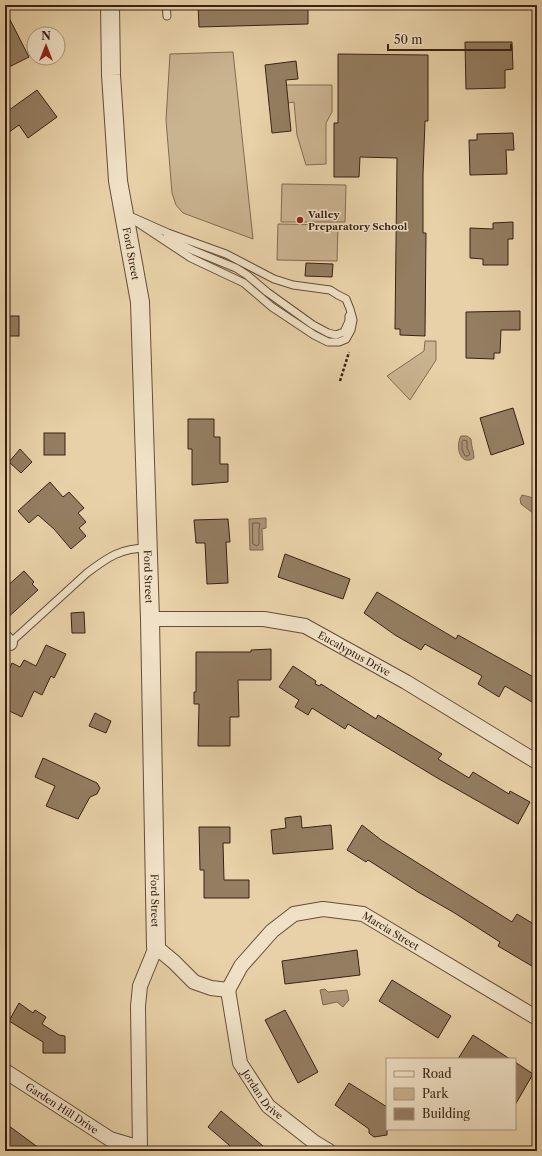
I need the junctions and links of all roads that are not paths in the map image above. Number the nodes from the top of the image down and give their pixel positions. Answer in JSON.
{"nodes":[{"id":1,"x":110,"y":5,"type":"edge"},
{"id":2,"x":166,"y":5,"type":"edge"},
{"id":3,"x":167,"y":16,"type":"dead end"},
{"id":4,"x":123,"y":213,"type":"junction"},
{"id":5,"x":148,"y":548,"type":"junction"},
{"id":6,"x":150,"y":619,"type":"junction"},
{"id":7,"x":8,"y":640,"type":"edge"},
{"id":8,"x":537,"y":762,"type":"edge"},
{"id":9,"x":156,"y":947,"type":"junction"},
{"id":10,"x":228,"y":990,"type":"junction"},
{"id":11,"x":537,"y":1018,"type":"edge"},
{"id":12,"x":5,"y":1071,"type":"edge"},
{"id":13,"x":140,"y":1149,"type":"edge"},
{"id":14,"x":329,"y":1151,"type":"edge"}],
"edges":[{"from":1,"to":4,"type":"street","name":"Ford Street"},
{"from":2,"to":3,"type":"lane"},
{"from":4,"to":4,"type":"lane"},
{"from":4,"to":5,"type":"street","name":"Ford Street"},
{"from":5,"to":6,"type":"street","name":"Ford Street"},
{"from":5,"to":7,"type":"lane"},
{"from":6,"to":8,"type":"street","name":"Eucalyptus Drive"},
{"from":6,"to":9,"type":"street","name":"Ford Street"},
{"from":9,"to":10,"type":"street"},
{"from":9,"to":13,"type":"street","name":"Ford Street"},
{"from":10,"to":11,"type":"street","name":"Marcia Street"},
{"from":10,"to":14,"type":"street","name":"Jordan Drive"},
{"from":12,"to":13,"type":"street","name":"Garden Hill Drive"}]}
